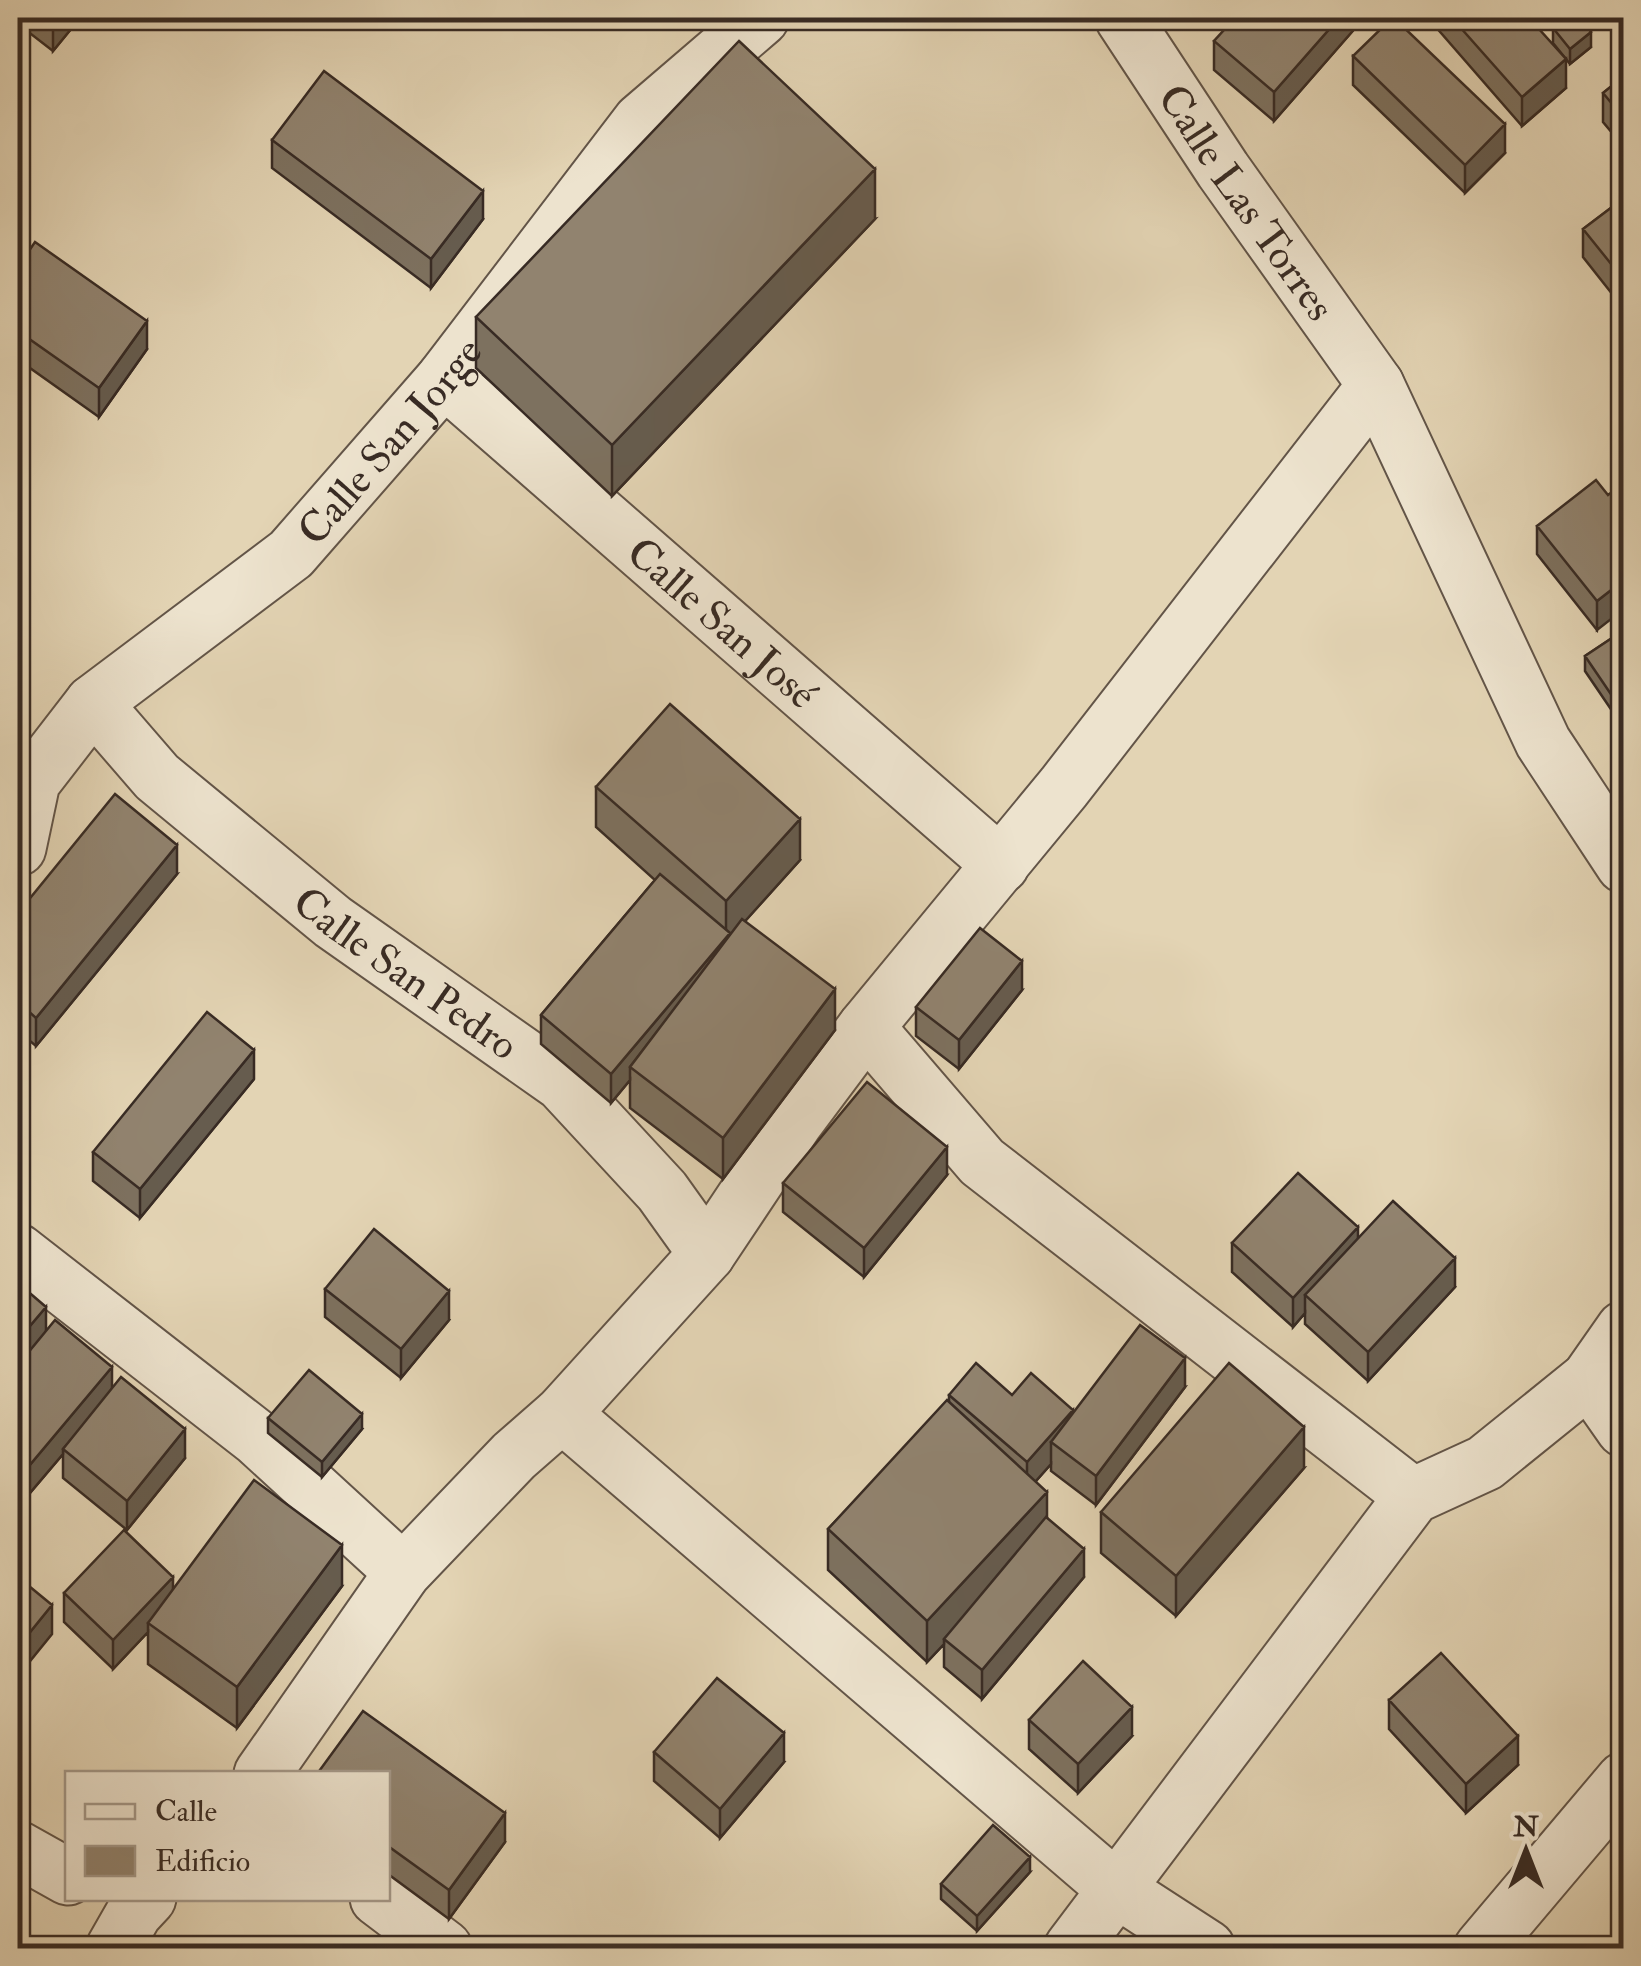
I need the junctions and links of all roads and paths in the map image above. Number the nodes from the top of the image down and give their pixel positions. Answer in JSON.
{"nodes":[{"id":1,"x":761,"y":18,"type":"edge"},
{"id":2,"x":1123,"y":18,"type":"edge"},
{"id":3,"x":444,"y":379,"type":"junction"},
{"id":4,"x":1376,"y":385,"type":"junction"},
{"id":5,"x":93,"y":703,"type":"junction"},
{"id":6,"x":25,"y":777,"type":"edge"},
{"id":7,"x":18,"y":848,"type":"edge"},
{"id":8,"x":1624,"y":865,"type":"edge"},
{"id":9,"x":1001,"y":866,"type":"junction"},
{"id":10,"x":866,"y":1027,"type":"junction"},
{"id":11,"x":18,"y":1252,"type":"edge"},
{"id":12,"x":707,"y":1254,"type":"junction"},
{"id":13,"x":1624,"y":1329,"type":"edge"},
{"id":14,"x":1589,"y":1379,"type":"junction"},
{"id":15,"x":562,"y":1414,"type":"junction"},
{"id":16,"x":1624,"y":1429,"type":"edge"},
{"id":17,"x":1413,"y":1496,"type":"junction"},
{"id":18,"x":403,"y":1572,"type":"junction"},
{"id":19,"x":264,"y":1771,"type":"edge"},
{"id":20,"x":1624,"y":1780,"type":"edge"},
{"id":21,"x":18,"y":1849,"type":"edge"},
{"id":22,"x":65,"y":1875,"type":"edge"},
{"id":23,"x":1116,"y":1888,"type":"junction"},
{"id":24,"x":382,"y":1901,"type":"edge"},
{"id":25,"x":444,"y":1948,"type":"edge"},
{"id":26,"x":1072,"y":1948,"type":"edge"},
{"id":27,"x":1207,"y":1948,"type":"edge"},
{"id":28,"x":1482,"y":1948,"type":"edge"}],
"edges":[{"from":1,"to":3,"type":"street","name":"Calle San Jorge"},
{"from":2,"to":4,"type":"street","name":"Calle Las Torres"},
{"from":3,"to":5,"type":"street","name":"Calle San Jorge"},
{"from":3,"to":9,"type":"street","name":"Calle San José"},
{"from":4,"to":8,"type":"street","name":"Calle Las Torres"},
{"from":4,"to":9,"type":"street"},
{"from":5,"to":6,"type":"street","name":"Calle San Jorge"},
{"from":5,"to":12,"type":"street","name":"Calle San Pedro"},
{"from":6,"to":7,"type":"street","name":"Calle San Jorge"},
{"from":9,"to":10,"type":"street"},
{"from":10,"to":12,"type":"street"},
{"from":10,"to":17,"type":"street"},
{"from":11,"to":18,"type":"street"},
{"from":12,"to":15,"type":"street"},
{"from":13,"to":14,"type":"street"},
{"from":14,"to":16,"type":"street"},
{"from":14,"to":17,"type":"street"},
{"from":15,"to":18,"type":"street"},
{"from":15,"to":23,"type":"street"},
{"from":17,"to":23,"type":"street"},
{"from":18,"to":19,"type":"street"},
{"from":20,"to":28,"type":"street"},
{"from":21,"to":22,"type":"street"},
{"from":23,"to":26,"type":"street"},
{"from":23,"to":27,"type":"street"},
{"from":24,"to":25,"type":"street"}]}
